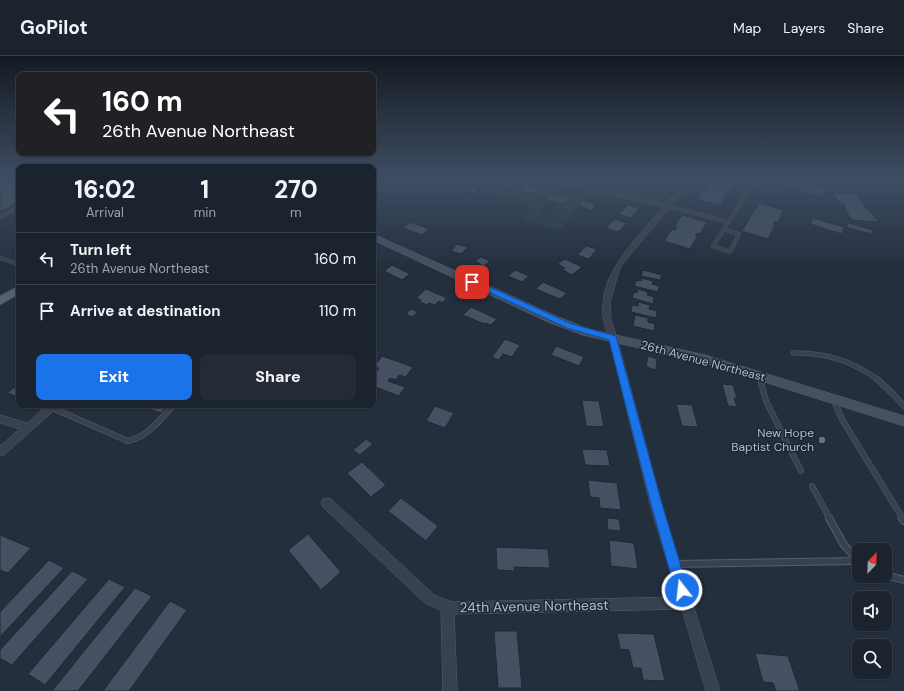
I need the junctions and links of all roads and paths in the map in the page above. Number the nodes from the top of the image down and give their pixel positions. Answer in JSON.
{"nodes":[{"id":1,"x":16,"y":209,"type":"edge"},
{"id":2,"x":665,"y":209,"type":"edge"},
{"id":3,"x":677,"y":209,"type":"edge"},
{"id":4,"x":737,"y":209,"type":"edge"},
{"id":5,"x":0,"y":217,"type":"edge"},
{"id":6,"x":728,"y":222,"type":"junction"},
{"id":7,"x":724,"y":229,"type":"junction"},
{"id":8,"x":376,"y":238,"type":"edge"},
{"id":9,"x":0,"y":258,"type":"edge"},
{"id":10,"x":16,"y":263,"type":"edge"},
{"id":11,"x":16,"y":291,"type":"edge"},
{"id":12,"x":0,"y":301,"type":"edge"},
{"id":13,"x":612,"y":338,"type":"junction"},
{"id":14,"x":793,"y":353,"type":"dead end"},
{"id":15,"x":759,"y":376,"type":"junction"},
{"id":16,"x":833,"y":399,"type":"junction"},
{"id":17,"x":904,"y":406,"type":"edge"},
{"id":18,"x":51,"y":408,"type":"edge"},
{"id":19,"x":57,"y":408,"type":"edge"},
{"id":20,"x":171,"y":408,"type":"edge"},
{"id":21,"x":0,"y":419,"type":"edge"},
{"id":22,"x":904,"y":421,"type":"edge"},
{"id":23,"x":28,"y":427,"type":"junction"},
{"id":24,"x":0,"y":452,"type":"edge"},
{"id":25,"x":801,"y":471,"type":"dead end"},
{"id":26,"x":812,"y":486,"type":"dead end"},
{"id":27,"x":328,"y":503,"type":"dead end"},
{"id":28,"x":904,"y":521,"type":"edge"},
{"id":29,"x":852,"y":554,"type":"edge"},
{"id":30,"x":852,"y":561,"type":"edge"},
{"id":31,"x":674,"y":564,"type":"junction"},
{"id":32,"x":892,"y":577,"type":"edge"},
{"id":33,"x":904,"y":580,"type":"edge"},
{"id":34,"x":685,"y":603,"type":"junction"},
{"id":35,"x":447,"y":607,"type":"junction"},
{"id":36,"x":450,"y":691,"type":"edge"},
{"id":37,"x":712,"y":691,"type":"edge"}],
"edges":[{"from":1,"to":5,"type":"lane"},
{"from":2,"to":13,"type":"street"},
{"from":3,"to":6,"type":"lane"},
{"from":4,"to":6,"type":"lane"},
{"from":6,"to":7,"type":"lane"},
{"from":7,"to":7,"type":"lane"},
{"from":8,"to":13,"type":"street","name":"26th Avenue Northeast"},
{"from":9,"to":10,"type":"lane"},
{"from":11,"to":12,"type":"main road"},
{"from":13,"to":15,"type":"street","name":"26th Avenue Northeast"},
{"from":13,"to":31,"type":"street"},
{"from":14,"to":17,"type":"lane"},
{"from":15,"to":16,"type":"street","name":"26th Avenue Northeast"},
{"from":15,"to":25,"type":"lane"},
{"from":16,"to":22,"type":"street","name":"26th Avenue Northeast"},
{"from":16,"to":28,"type":"lane"},
{"from":18,"to":23,"type":"street"},
{"from":19,"to":20,"type":"lane"},
{"from":21,"to":23,"type":"street"},
{"from":23,"to":24,"type":"street"},
{"from":26,"to":29,"type":"lane"},
{"from":27,"to":35,"type":"street","name":"24th Avenue Northeast"},
{"from":30,"to":31,"type":"lane"},
{"from":31,"to":34,"type":"street"},
{"from":32,"to":33,"type":"lane"},
{"from":34,"to":35,"type":"street","name":"24th Avenue Northeast"},
{"from":34,"to":37,"type":"street"},
{"from":35,"to":36,"type":"street"}]}
